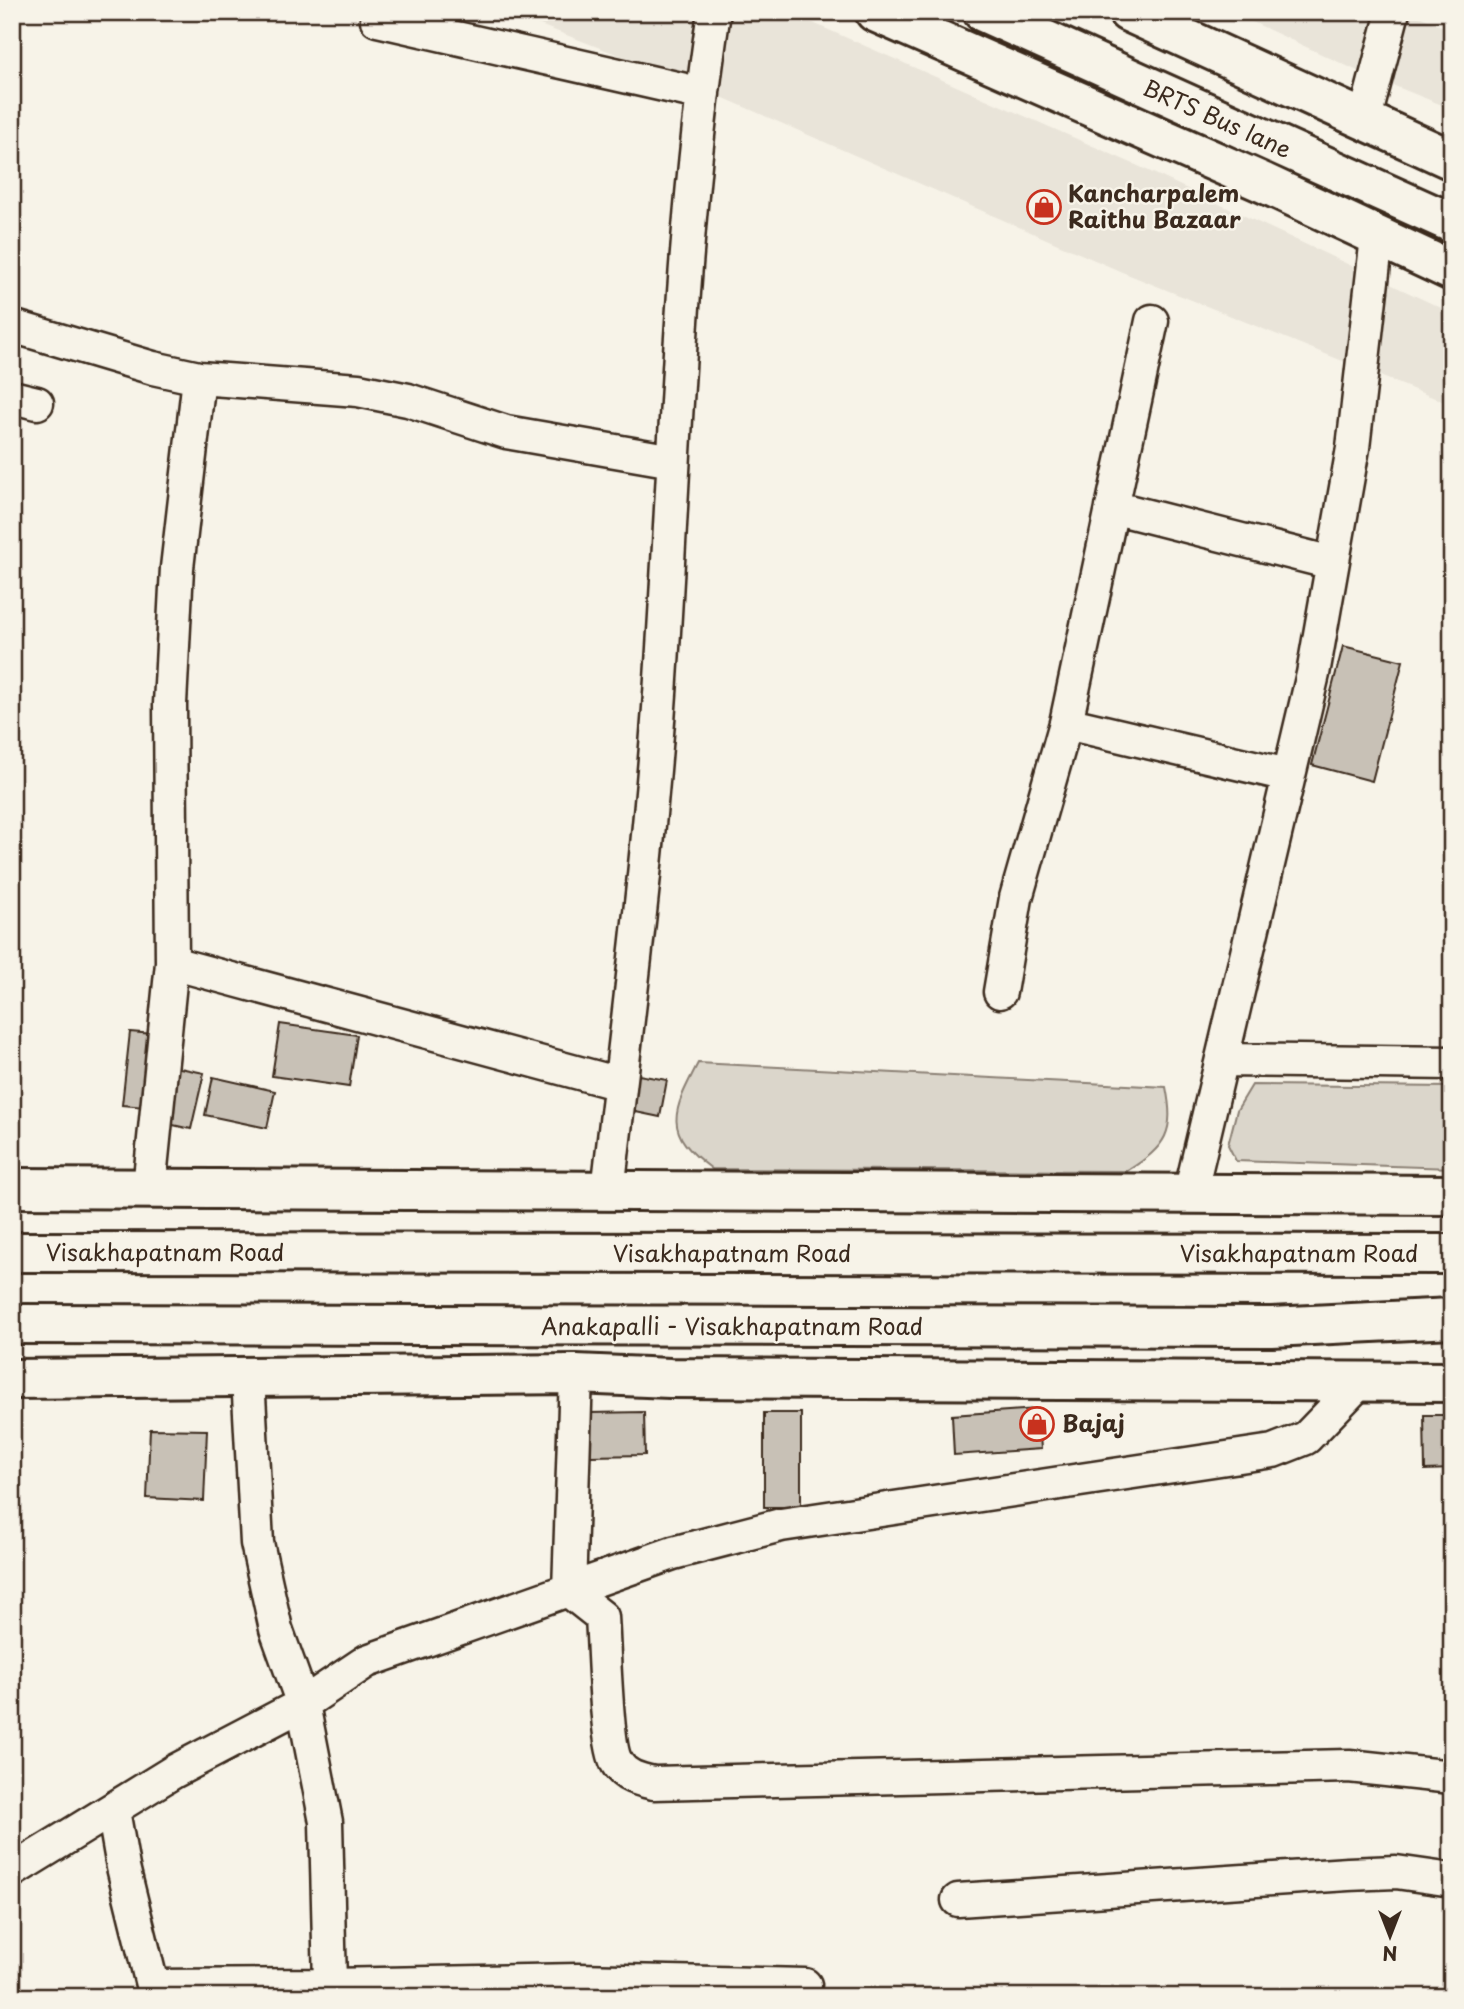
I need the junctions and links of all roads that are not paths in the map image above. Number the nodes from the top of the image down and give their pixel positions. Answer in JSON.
{"nodes":[{"id":1,"x":714,"y":12,"type":"edge"},
{"id":2,"x":874,"y":12,"type":"edge"},
{"id":3,"x":983,"y":12,"type":"edge"},
{"id":4,"x":1128,"y":12,"type":"edge"},
{"id":5,"x":1393,"y":12,"type":"edge"},
{"id":6,"x":377,"y":20,"type":"dead end"},
{"id":7,"x":703,"y":94,"type":"junction"},
{"id":8,"x":1364,"y":122,"type":"junction"},
{"id":9,"x":1452,"y":160,"type":"edge"},
{"id":10,"x":1452,"y":223,"type":"edge"},
{"id":11,"x":1377,"y":237,"type":"junction"},
{"id":12,"x":1452,"y":271,"type":"edge"},
{"id":13,"x":1152,"y":321,"type":"dead end"},
{"id":14,"x":12,"y":326,"type":"edge"},
{"id":15,"x":200,"y":378,"type":"junction"},
{"id":16,"x":673,"y":461,"type":"junction"},
{"id":17,"x":1112,"y":507,"type":"junction"},
{"id":18,"x":1332,"y":563,"type":"junction"},
{"id":19,"x":1066,"y":723,"type":"junction"},
{"id":20,"x":1288,"y":775,"type":"junction"},
{"id":21,"x":172,"y":963,"type":"junction"},
{"id":22,"x":1000,"y":992,"type":"dead end"},
{"id":23,"x":1224,"y":1060,"type":"junction"},
{"id":24,"x":1452,"y":1063,"type":"edge"},
{"id":25,"x":620,"y":1084,"type":"junction"},
{"id":26,"x":12,"y":1188,"type":"edge"},
{"id":27,"x":149,"y":1188,"type":"junction"},
{"id":28,"x":608,"y":1191,"type":"junction"},
{"id":29,"x":1190,"y":1194,"type":"junction"},
{"id":30,"x":1452,"y":1195,"type":"edge"},
{"id":31,"x":12,"y":1252,"type":"edge"},
{"id":32,"x":1452,"y":1254,"type":"edge"},
{"id":33,"x":1452,"y":1318,"type":"edge"},
{"id":34,"x":12,"y":1324,"type":"edge"},
{"id":35,"x":576,"y":1374,"type":"junction"},
{"id":36,"x":248,"y":1377,"type":"junction"},
{"id":37,"x":12,"y":1379,"type":"edge"},
{"id":38,"x":1360,"y":1382,"type":"junction"},
{"id":39,"x":1452,"y":1382,"type":"edge"},
{"id":40,"x":569,"y":1591,"type":"junction"},
{"id":41,"x":303,"y":1704,"type":"junction"},
{"id":42,"x":1452,"y":1777,"type":"edge"},
{"id":43,"x":113,"y":1810,"type":"junction"},
{"id":44,"x":12,"y":1871,"type":"edge"},
{"id":45,"x":1452,"y":1880,"type":"edge"},
{"id":46,"x":958,"y":1900,"type":"dead end"},
{"id":47,"x":330,"y":1985,"type":"junction"},
{"id":48,"x":805,"y":1985,"type":"dead end"},
{"id":49,"x":154,"y":1992,"type":"edge"}],
"edges":[{"from":1,"to":7,"type":"street"},
{"from":2,"to":11,"type":"main road"},
{"from":3,"to":10,"type":"main road","name":"BRTS Bus lane"},
{"from":4,"to":8,"type":"main road"},
{"from":5,"to":8,"type":"street"},
{"from":6,"to":7,"type":"street"},
{"from":7,"to":16,"type":"street"},
{"from":8,"to":9,"type":"main road"},
{"from":11,"to":12,"type":"main road"},
{"from":11,"to":18,"type":"street"},
{"from":13,"to":17,"type":"street"},
{"from":14,"to":15,"type":"street"},
{"from":15,"to":16,"type":"street"},
{"from":15,"to":21,"type":"street"},
{"from":16,"to":25,"type":"street"},
{"from":17,"to":18,"type":"street"},
{"from":17,"to":19,"type":"street"},
{"from":18,"to":20,"type":"street"},
{"from":19,"to":20,"type":"street"},
{"from":19,"to":22,"type":"street"},
{"from":20,"to":23,"type":"street"},
{"from":21,"to":25,"type":"street"},
{"from":21,"to":27,"type":"street"},
{"from":23,"to":24,"type":"street"},
{"from":23,"to":29,"type":"street"},
{"from":25,"to":28,"type":"street"},
{"from":26,"to":27,"type":"main road"},
{"from":27,"to":28,"type":"main road"},
{"from":28,"to":29,"type":"main road"},
{"from":29,"to":30,"type":"main road"},
{"from":31,"to":32,"type":"main road","name":"Visakhapatnam Road"},
{"from":33,"to":34,"type":"main road","name":"Anakapalli - Visakhapatnam Road"},
{"from":35,"to":36,"type":"main road"},
{"from":35,"to":38,"type":"main road"},
{"from":35,"to":40,"type":"street"},
{"from":36,"to":37,"type":"main road"},
{"from":36,"to":41,"type":"street"},
{"from":38,"to":39,"type":"main road"},
{"from":38,"to":40,"type":"street"},
{"from":40,"to":41,"type":"street"},
{"from":40,"to":42,"type":"street"},
{"from":41,"to":43,"type":"street"},
{"from":41,"to":47,"type":"street"},
{"from":43,"to":44,"type":"street"},
{"from":43,"to":49,"type":"street"},
{"from":45,"to":46,"type":"street"},
{"from":47,"to":48,"type":"street"},
{"from":47,"to":49,"type":"street"}]}
